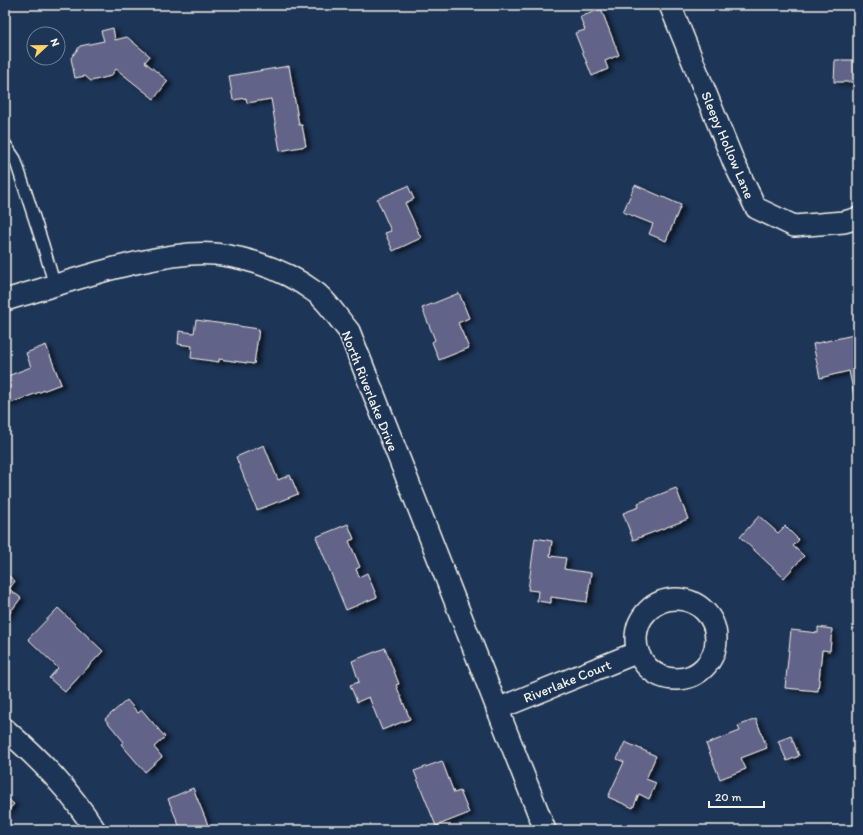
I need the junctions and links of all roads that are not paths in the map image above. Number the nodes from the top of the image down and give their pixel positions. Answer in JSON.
{"nodes":[{"id":1,"x":670,"y":5,"type":"edge"},
{"id":2,"x":5,"y":144,"type":"edge"},
{"id":3,"x":858,"y":218,"type":"edge"},
{"id":4,"x":54,"y":286,"type":"junction"},
{"id":5,"x":5,"y":300,"type":"edge"},
{"id":6,"x":638,"y":652,"type":"dead end"},
{"id":7,"x":497,"y":709,"type":"junction"},
{"id":8,"x":5,"y":729,"type":"edge"},
{"id":9,"x":95,"y":830,"type":"edge"},
{"id":10,"x":545,"y":830,"type":"edge"}],
"edges":[{"from":1,"to":3,"type":"street","name":"Sleepy Hollow Lane"},
{"from":2,"to":4,"type":"lane"},
{"from":4,"to":5,"type":"street","name":"North Riverlake Drive"},
{"from":4,"to":7,"type":"street","name":"North Riverlake Drive"},
{"from":6,"to":7,"type":"street","name":"Riverlake Court"},
{"from":7,"to":10,"type":"street","name":"North Riverlake Drive"},
{"from":8,"to":9,"type":"street"}]}
